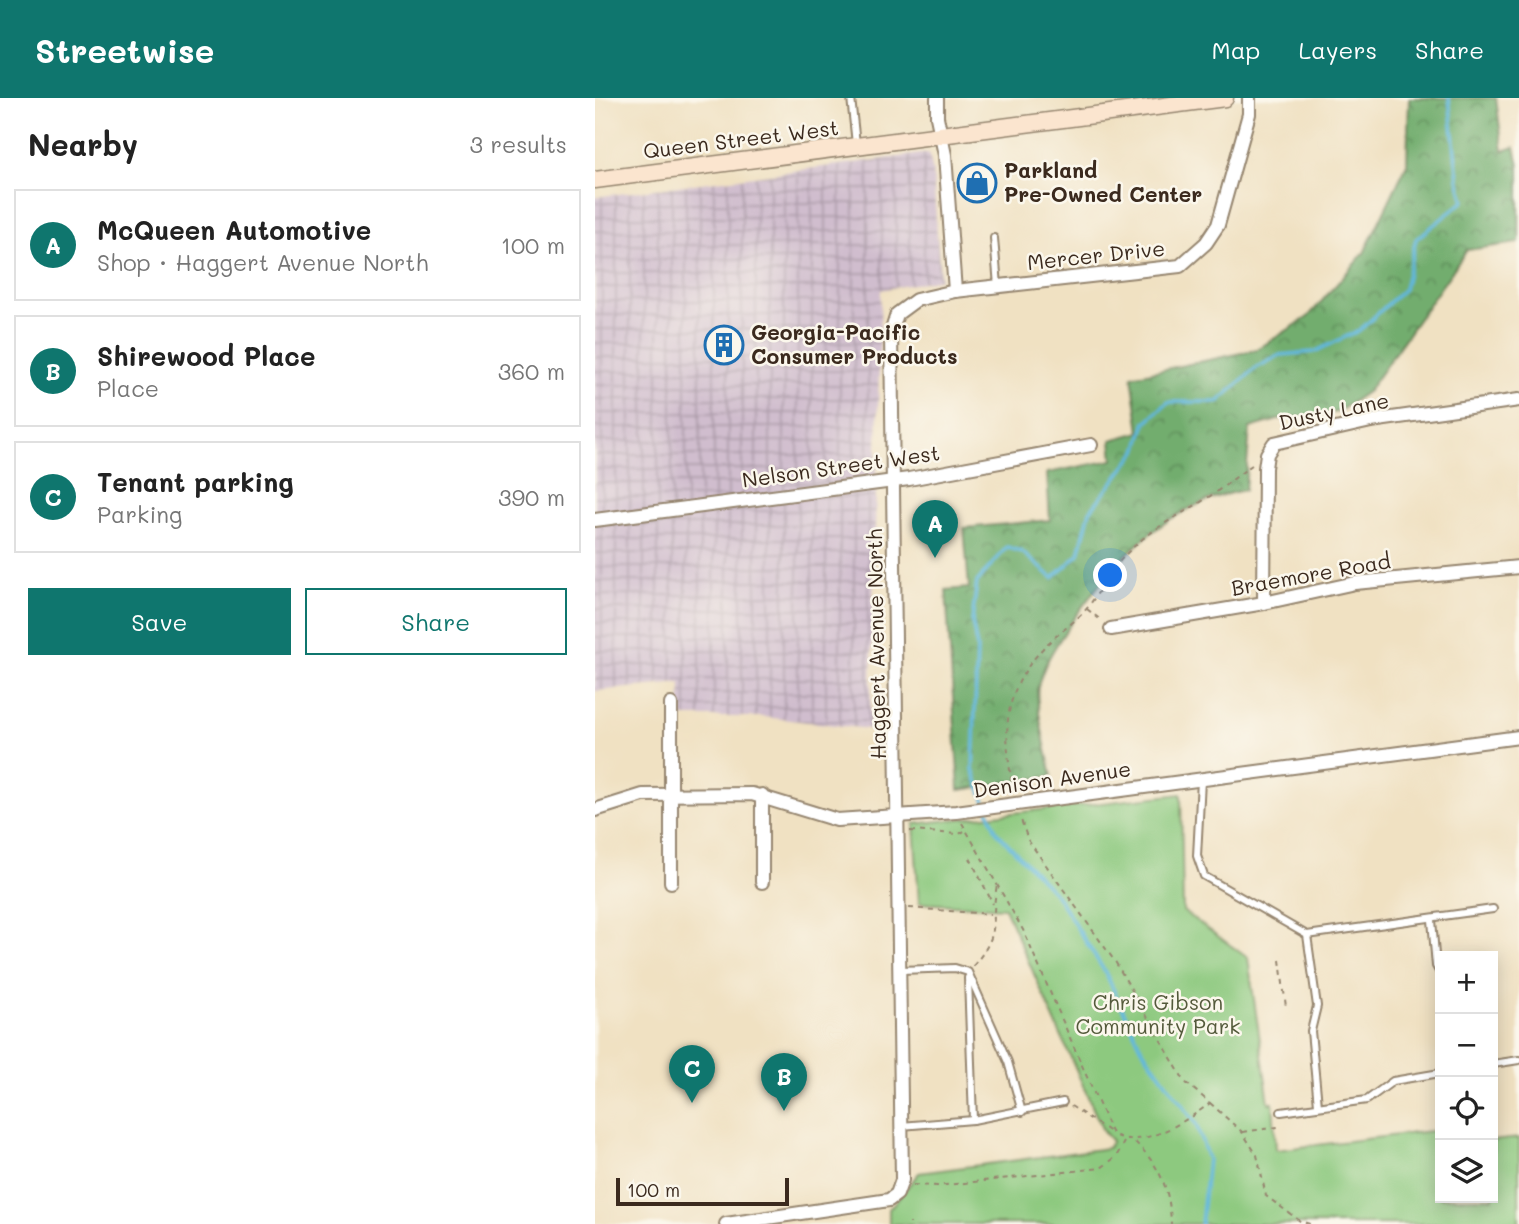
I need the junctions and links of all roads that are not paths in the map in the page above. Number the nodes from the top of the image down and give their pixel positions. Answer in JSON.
{"nodes":[{"id":1,"x":851,"y":98,"type":"edge"},
{"id":2,"x":937,"y":98,"type":"edge"},
{"id":3,"x":1226,"y":98,"type":"edge"},
{"id":4,"x":1249,"y":98,"type":"edge"},
{"id":5,"x":941,"y":135,"type":"junction"},
{"id":6,"x":857,"y":146,"type":"junction"},
{"id":7,"x":595,"y":180,"type":"edge"},
{"id":8,"x":994,"y":238,"type":"dead end"},
{"id":9,"x":998,"y":286,"type":"junction"},
{"id":10,"x":955,"y":291,"type":"junction"},
{"id":11,"x":1519,"y":400,"type":"edge"},
{"id":12,"x":1091,"y":445,"type":"dead end"},
{"id":13,"x":894,"y":480,"type":"junction"},
{"id":14,"x":595,"y":520,"type":"edge"},
{"id":15,"x":1519,"y":567,"type":"edge"},
{"id":16,"x":1264,"y":603,"type":"junction"},
{"id":17,"x":1111,"y":629,"type":"road end"},
{"id":18,"x":671,"y":704,"type":"dead end"},
{"id":19,"x":1519,"y":737,"type":"edge"},
{"id":20,"x":1201,"y":780,"type":"junction"},
{"id":21,"x":671,"y":793,"type":"junction"},
{"id":22,"x":762,"y":795,"type":"junction"},
{"id":23,"x":595,"y":810,"type":"edge"},
{"id":24,"x":898,"y":824,"type":"junction"},
{"id":25,"x":671,"y":882,"type":"dead end"},
{"id":26,"x":762,"y":882,"type":"dead end"},
{"id":27,"x":1493,"y":909,"type":"dead end"},
{"id":28,"x":1432,"y":920,"type":"junction"},
{"id":29,"x":1307,"y":935,"type":"junction"},
{"id":30,"x":1435,"y":954,"type":"edge"},
{"id":31,"x":901,"y":970,"type":"junction"},
{"id":32,"x":968,"y":972,"type":"junction"},
{"id":33,"x":1519,"y":1060,"type":"edge"},
{"id":34,"x":1498,"y":1063,"type":"edge"},
{"id":35,"x":1435,"y":1074,"type":"edge"},
{"id":36,"x":1063,"y":1102,"type":"road end"},
{"id":37,"x":1318,"y":1105,"type":"junction"},
{"id":38,"x":1022,"y":1112,"type":"junction"},
{"id":39,"x":1281,"y":1112,"type":"road end"},
{"id":40,"x":973,"y":1120,"type":"junction"},
{"id":41,"x":901,"y":1126,"type":"junction"},
{"id":42,"x":812,"y":1217,"type":"edge"},
{"id":43,"x":727,"y":1224,"type":"edge"}],
"edges":[{"from":1,"to":6,"type":"lane"},
{"from":2,"to":5,"type":"street"},
{"from":3,"to":5,"type":"main road","name":"Queen Street West"},
{"from":4,"to":9,"type":"street","name":"Mercer Drive"},
{"from":5,"to":6,"type":"main road","name":"Queen Street West"},
{"from":5,"to":10,"type":"street"},
{"from":6,"to":7,"type":"main road","name":"Queen Street West"},
{"from":8,"to":9,"type":"lane"},
{"from":9,"to":10,"type":"street","name":"Mercer Drive"},
{"from":10,"to":13,"type":"street","name":"Haggert Avenue North"},
{"from":11,"to":16,"type":"street","name":"Dusty Lane"},
{"from":12,"to":13,"type":"street","name":"Nelson Street West"},
{"from":13,"to":14,"type":"street","name":"Nelson Street West"},
{"from":13,"to":24,"type":"street","name":"Haggert Avenue North"},
{"from":15,"to":16,"type":"street","name":"Braemore Road"},
{"from":16,"to":17,"type":"street","name":"Braemore Road"},
{"from":18,"to":21,"type":"street"},
{"from":19,"to":20,"type":"street","name":"Denison Avenue"},
{"from":20,"to":24,"type":"street","name":"Denison Avenue"},
{"from":20,"to":29,"type":"lane"},
{"from":21,"to":22,"type":"street","name":"Denison Avenue"},
{"from":21,"to":23,"type":"street","name":"Denison Avenue"},
{"from":21,"to":25,"type":"street"},
{"from":22,"to":24,"type":"street","name":"Denison Avenue"},
{"from":22,"to":26,"type":"street"},
{"from":24,"to":31,"type":"street","name":"Haggert Avenue North"},
{"from":27,"to":28,"type":"lane"},
{"from":28,"to":29,"type":"lane"},
{"from":28,"to":30,"type":"lane"},
{"from":29,"to":37,"type":"lane"},
{"from":31,"to":32,"type":"lane"},
{"from":31,"to":41,"type":"street","name":"Haggert Avenue North"},
{"from":32,"to":38,"type":"lane"},
{"from":32,"to":40,"type":"lane"},
{"from":33,"to":34,"type":"lane"},
{"from":35,"to":37,"type":"lane"},
{"from":36,"to":38,"type":"lane"},
{"from":37,"to":39,"type":"lane"},
{"from":38,"to":40,"type":"lane"},
{"from":40,"to":41,"type":"lane"},
{"from":41,"to":42,"type":"street","name":"Haggert Avenue North"},
{"from":42,"to":43,"type":"street"}]}
